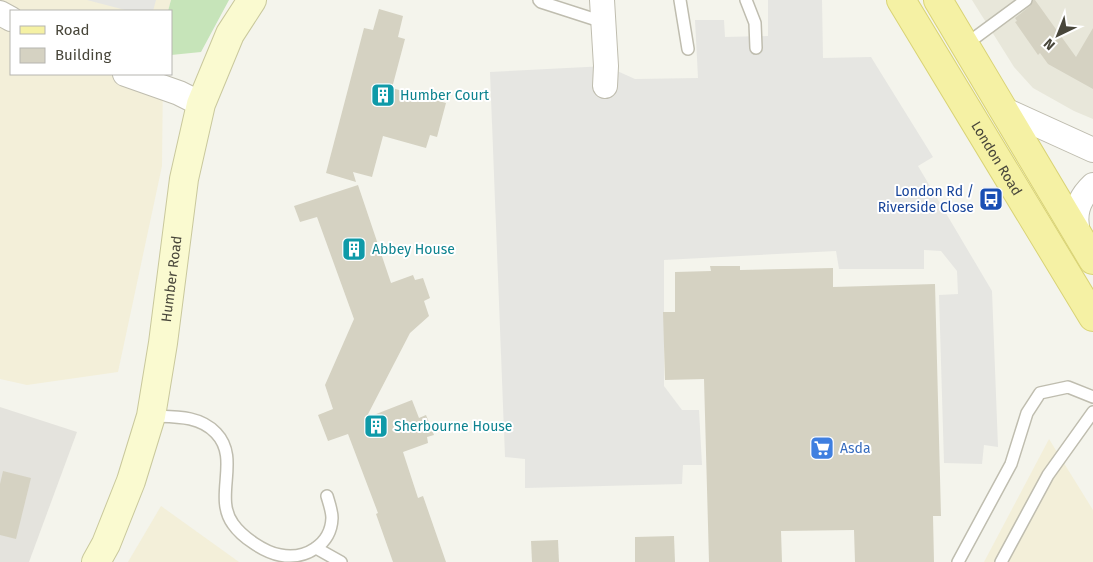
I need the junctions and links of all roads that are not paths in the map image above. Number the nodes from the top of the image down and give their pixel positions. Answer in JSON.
{"nodes":[{"id":1,"x":252,"y":0,"type":"edge"},
{"id":2,"x":539,"y":0,"type":"edge"},
{"id":3,"x":680,"y":0,"type":"edge"},
{"id":4,"x":746,"y":0,"type":"edge"},
{"id":5,"x":901,"y":0,"type":"edge"},
{"id":6,"x":938,"y":0,"type":"edge"},
{"id":7,"x":1026,"y":0,"type":"edge"},
{"id":8,"x":603,"y":6,"type":"edge"},
{"id":9,"x":965,"y":45,"type":"junction"},
{"id":10,"x":756,"y":48,"type":"dead end"},
{"id":11,"x":688,"y":49,"type":"dead end"},
{"id":12,"x":128,"y":75,"type":"edge"},
{"id":13,"x":606,"y":86,"type":"dead end"},
{"id":14,"x":201,"y":104,"type":"junction"},
{"id":15,"x":1005,"y":110,"type":"junction"},
{"id":16,"x":1093,"y":150,"type":"edge"},
{"id":17,"x":1093,"y":185,"type":"edge"},
{"id":18,"x":1079,"y":236,"type":"junction"},
{"id":19,"x":1093,"y":260,"type":"edge"},
{"id":20,"x":1093,"y":317,"type":"edge"},
{"id":21,"x":1093,"y":397,"type":"edge"},
{"id":22,"x":1093,"y":412,"type":"edge"},
{"id":23,"x":151,"y":416,"type":"junction"},
{"id":24,"x":327,"y":496,"type":"dead end"},
{"id":25,"x":316,"y":548,"type":"junction"},
{"id":26,"x":96,"y":562,"type":"edge"},
{"id":27,"x":341,"y":562,"type":"edge"},
{"id":28,"x":958,"y":562,"type":"edge"},
{"id":29,"x":1001,"y":562,"type":"edge"}],
"edges":[{"from":1,"to":14,"type":"main road","name":"Humber Road"},
{"from":2,"to":8,"type":"lane"},
{"from":3,"to":11,"type":"lane"},
{"from":4,"to":10,"type":"lane"},
{"from":5,"to":20,"type":"main road","name":"London Road"},
{"from":6,"to":9,"type":"main road"},
{"from":7,"to":9,"type":"lane"},
{"from":8,"to":13,"type":"street"},
{"from":9,"to":15,"type":"main road"},
{"from":12,"to":14,"type":"street"},
{"from":14,"to":23,"type":"main road","name":"Humber Road"},
{"from":15,"to":16,"type":"street"},
{"from":15,"to":18,"type":"main road"},
{"from":17,"to":18,"type":"street"},
{"from":18,"to":19,"type":"main road"},
{"from":21,"to":28,"type":"lane"},
{"from":22,"to":29,"type":"lane"},
{"from":23,"to":25,"type":"lane"},
{"from":23,"to":26,"type":"main road","name":"Humber Road"},
{"from":24,"to":25,"type":"lane"},
{"from":25,"to":27,"type":"lane"}]}
